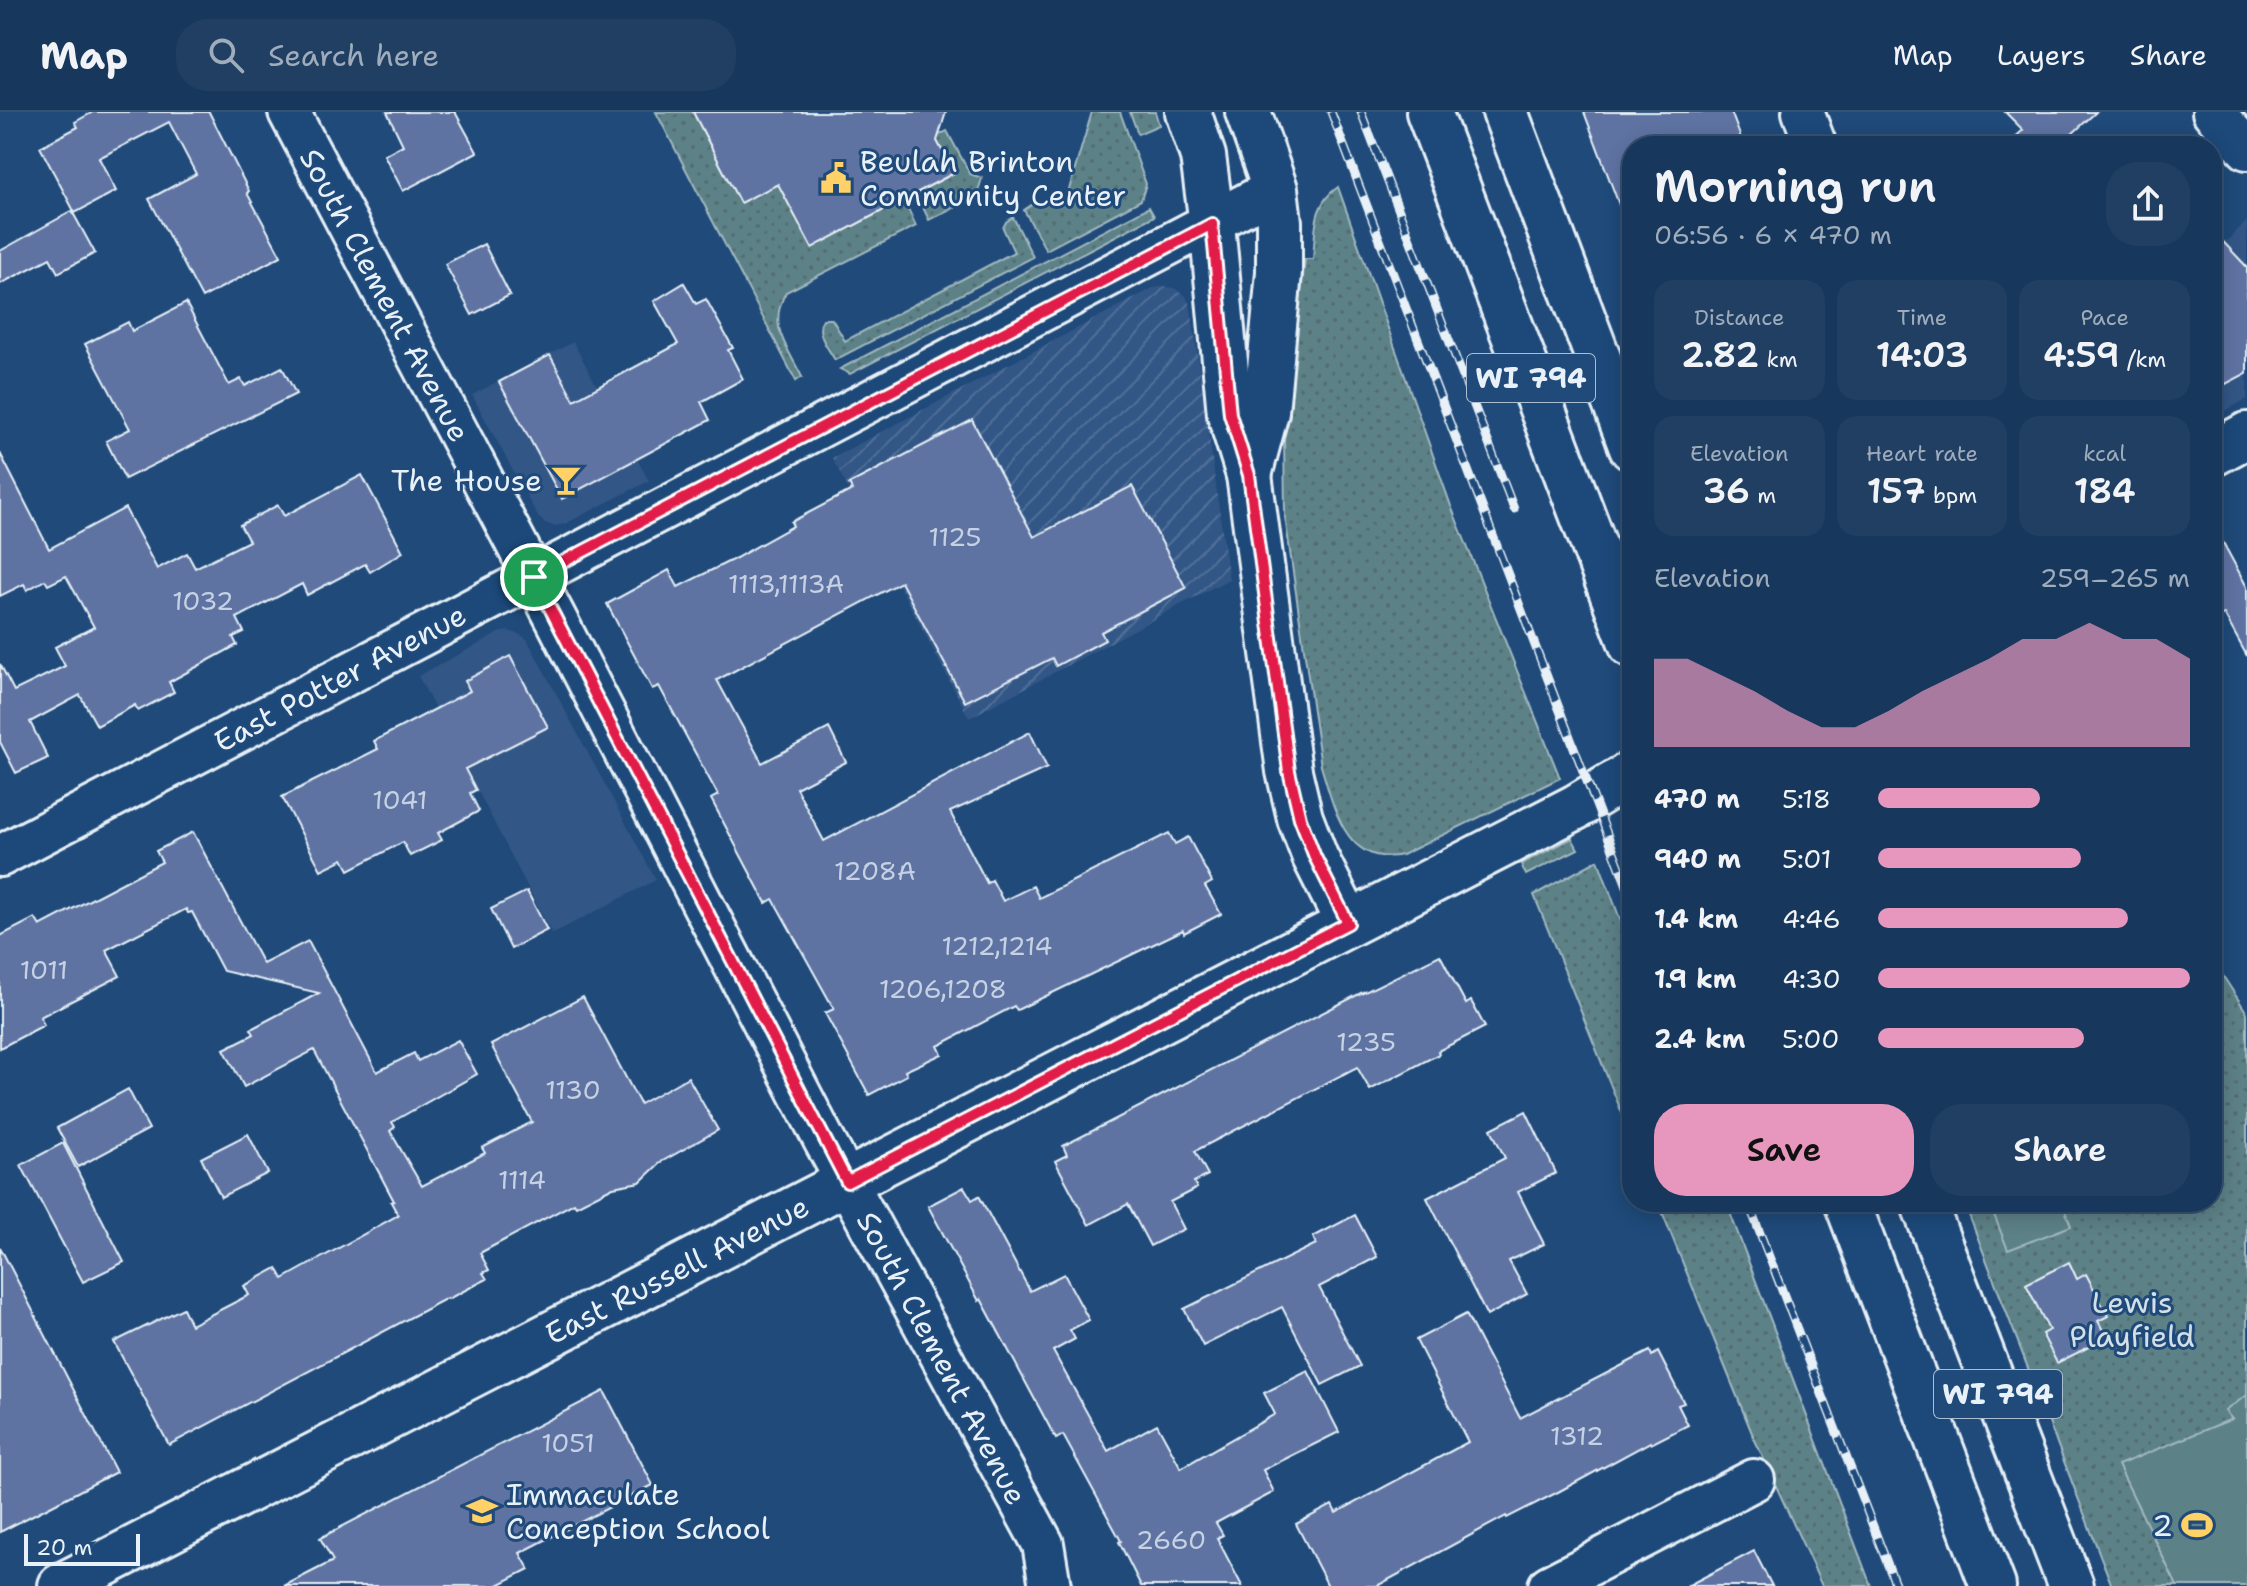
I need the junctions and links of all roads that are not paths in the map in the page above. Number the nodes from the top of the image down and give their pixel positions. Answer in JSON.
{"nodes":[{"id":1,"x":289,"y":112,"type":"edge"},
{"id":2,"x":1188,"y":112,"type":"edge"},
{"id":3,"x":1248,"y":112,"type":"edge"},
{"id":4,"x":1429,"y":112,"type":"edge"},
{"id":5,"x":1505,"y":112,"type":"edge"},
{"id":6,"x":1803,"y":112,"type":"edge"},
{"id":7,"x":2213,"y":112,"type":"edge"},
{"id":8,"x":1812,"y":136,"type":"edge"},
{"id":9,"x":2247,"y":149,"type":"edge"},
{"id":10,"x":1275,"y":189,"type":"junction"},
{"id":11,"x":1212,"y":224,"type":"junction"},
{"id":12,"x":1622,"y":422,"type":"edge"},
{"id":13,"x":2247,"y":435,"type":"edge"},
{"id":14,"x":2222,"y":449,"type":"edge"},
{"id":15,"x":1249,"y":475,"type":"junction"},
{"id":16,"x":534,"y":577,"type":"junction"},
{"id":17,"x":1622,"y":619,"type":"edge"},
{"id":18,"x":1622,"y":779,"type":"edge"},
{"id":19,"x":0,"y":856,"type":"edge"},
{"id":20,"x":1348,"y":923,"type":"junction"},
{"id":21,"x":847,"y":1182,"type":"junction"},
{"id":22,"x":1851,"y":1212,"type":"edge"},
{"id":23,"x":1927,"y":1212,"type":"edge"},
{"id":24,"x":1754,"y":1480,"type":"dead end"},
{"id":25,"x":61,"y":1586,"type":"edge"},
{"id":26,"x":1050,"y":1586,"type":"edge"},
{"id":27,"x":1549,"y":1586,"type":"edge"},
{"id":28,"x":1993,"y":1586,"type":"edge"},
{"id":29,"x":2071,"y":1586,"type":"edge"}],
"edges":[{"from":1,"to":16,"type":"street","name":"South Clement Avenue"},
{"from":2,"to":11,"type":"main road"},
{"from":3,"to":10,"type":"main road"},
{"from":4,"to":17,"type":"main road","number":"WI 794"},
{"from":5,"to":12,"type":"main road","number":"WI 794"},
{"from":6,"to":8,"type":"street"},
{"from":7,"to":9,"type":"street"},
{"from":10,"to":11,"type":"street","name":"East Potter Avenue"},
{"from":10,"to":15,"type":"main road"},
{"from":11,"to":15,"type":"main road"},
{"from":11,"to":16,"type":"street","name":"East Potter Avenue"},
{"from":13,"to":14,"type":"main road"},
{"from":15,"to":20,"type":"main road"},
{"from":16,"to":19,"type":"street","name":"East Potter Avenue"},
{"from":16,"to":21,"type":"street","name":"South Clement Avenue"},
{"from":18,"to":20,"type":"main road","name":"East Russell Avenue"},
{"from":20,"to":21,"type":"main road","name":"East Russell Avenue"},
{"from":21,"to":25,"type":"main road","name":"East Russell Avenue"},
{"from":21,"to":26,"type":"street","name":"South Clement Avenue"},
{"from":22,"to":28,"type":"main road","number":"WI 794"},
{"from":23,"to":29,"type":"main road","number":"WI 794"},
{"from":24,"to":27,"type":"street"}]}
